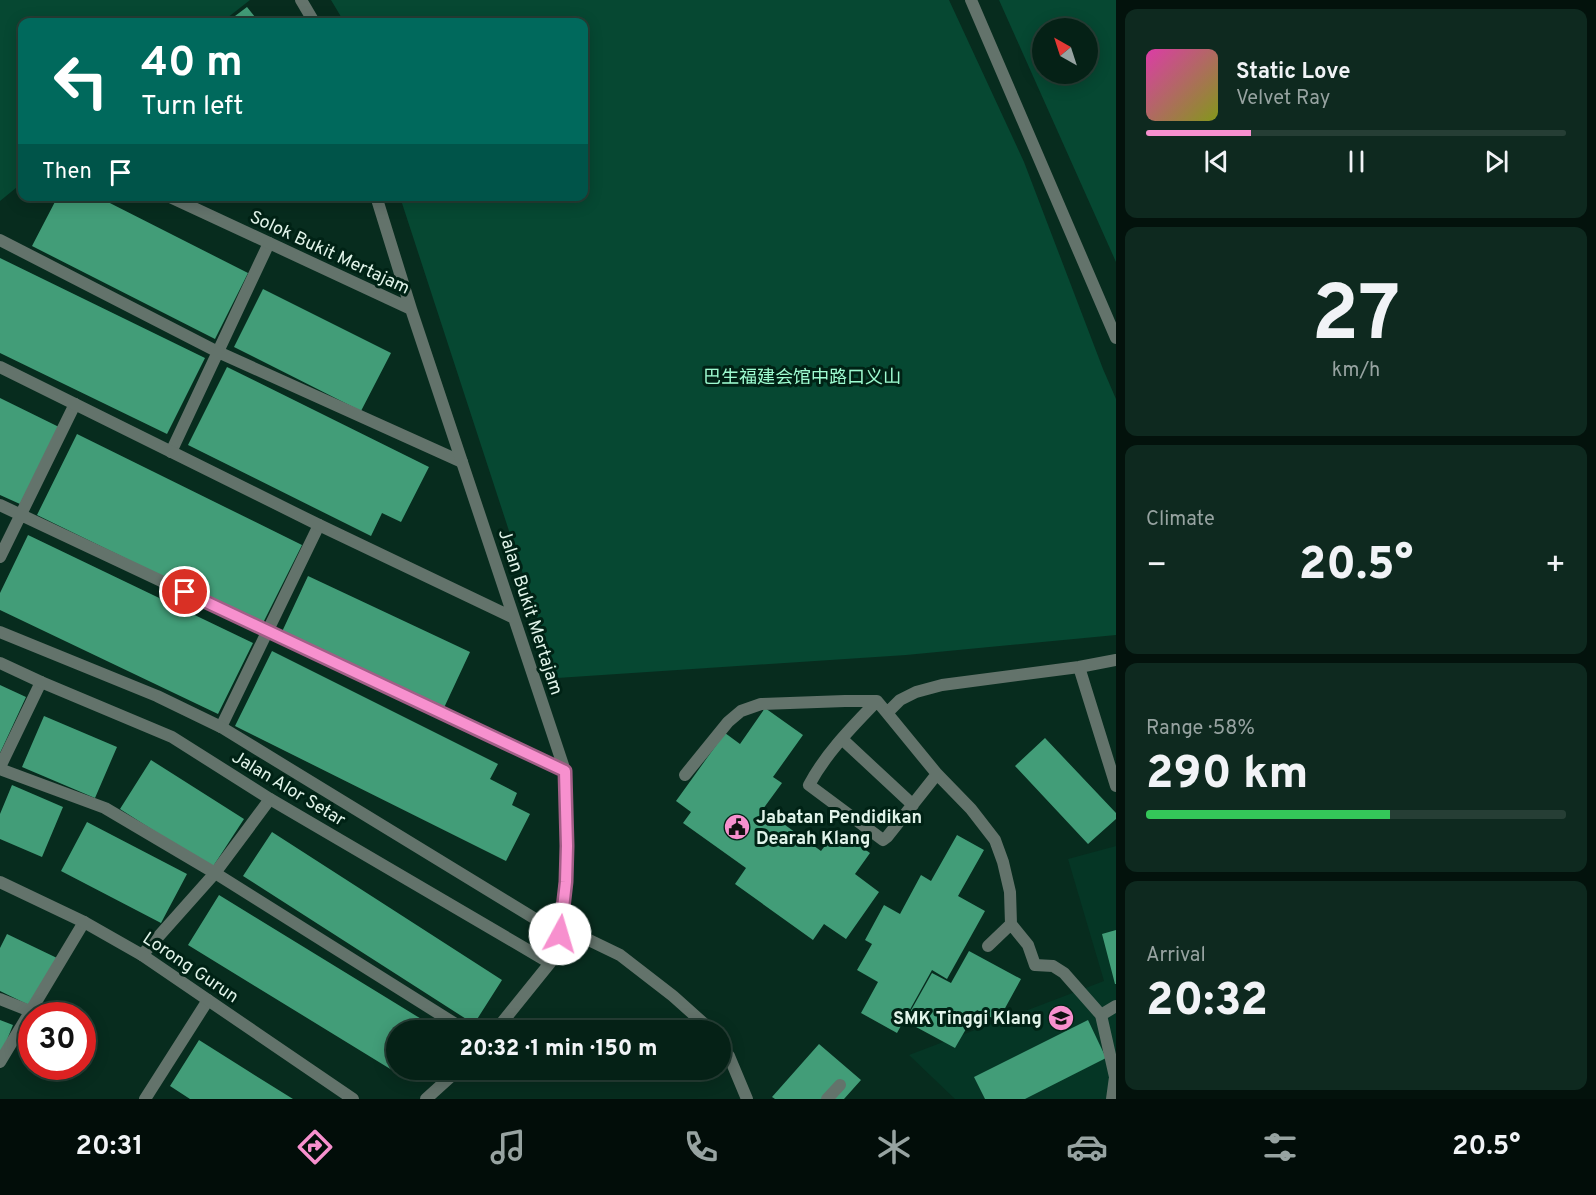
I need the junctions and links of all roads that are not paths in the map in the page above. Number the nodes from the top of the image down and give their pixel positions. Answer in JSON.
{"nodes":[{"id":1,"x":301,"y":0,"type":"edge"},
{"id":2,"x":970,"y":0,"type":"edge"},
{"id":3,"x":312,"y":18,"type":"edge"},
{"id":4,"x":179,"y":201,"type":"edge"},
{"id":5,"x":378,"y":201,"type":"edge"},
{"id":6,"x":0,"y":240,"type":"edge"},
{"id":7,"x":269,"y":243,"type":"junction"},
{"id":8,"x":411,"y":309,"type":"junction"},
{"id":9,"x":1116,"y":338,"type":"edge"},
{"id":10,"x":218,"y":352,"type":"junction"},
{"id":11,"x":0,"y":367,"type":"edge"},
{"id":12,"x":75,"y":404,"type":"junction"},
{"id":13,"x":171,"y":452,"type":"junction"},
{"id":14,"x":462,"y":462,"type":"junction"},
{"id":15,"x":0,"y":505,"type":"edge"},
{"id":16,"x":21,"y":514,"type":"junction"},
{"id":17,"x":319,"y":525,"type":"junction"},
{"id":18,"x":0,"y":557,"type":"edge"},
{"id":19,"x":514,"y":618,"type":"junction"},
{"id":20,"x":268,"y":631,"type":"junction"},
{"id":21,"x":0,"y":632,"type":"edge"},
{"id":22,"x":1116,"y":660,"type":"edge"},
{"id":23,"x":0,"y":663,"type":"edge"},
{"id":24,"x":1079,"y":667,"type":"junction"},
{"id":25,"x":41,"y":682,"type":"junction"},
{"id":26,"x":877,"y":701,"type":"junction"},
{"id":27,"x":887,"y":713,"type":"junction"},
{"id":28,"x":221,"y":727,"type":"junction"},
{"id":29,"x":842,"y":739,"type":"junction"},
{"id":30,"x":0,"y":768,"type":"edge"},
{"id":31,"x":565,"y":771,"type":"junction"},
{"id":32,"x":937,"y":774,"type":"junction"},
{"id":33,"x":685,"y":775,"type":"dead end"},
{"id":34,"x":1116,"y":786,"type":"edge"},
{"id":35,"x":270,"y":799,"type":"junction"},
{"id":36,"x":913,"y":805,"type":"junction"},
{"id":37,"x":215,"y":873,"type":"junction"},
{"id":38,"x":0,"y":882,"type":"edge"},
{"id":39,"x":84,"y":922,"type":"junction"},
{"id":40,"x":1011,"y":924,"type":"junction"},
{"id":41,"x":560,"y":930,"type":"junction"},
{"id":42,"x":988,"y":946,"type":"dead end"},
{"id":43,"x":142,"y":955,"type":"junction"},
{"id":44,"x":550,"y":963,"type":"junction"},
{"id":45,"x":0,"y":999,"type":"edge"},
{"id":46,"x":208,"y":999,"type":"junction"},
{"id":47,"x":35,"y":1002,"type":"edge"},
{"id":48,"x":18,"y":1006,"type":"edge"},
{"id":49,"x":1116,"y":1006,"type":"edge"},
{"id":50,"x":1101,"y":1015,"type":"junction"},
{"id":51,"x":449,"y":1020,"type":"edge"},
{"id":52,"x":504,"y":1020,"type":"edge"},
{"id":53,"x":700,"y":1020,"type":"edge"},
{"id":54,"x":18,"y":1031,"type":"edge"},
{"id":55,"x":731,"y":1061,"type":"edge"},
{"id":56,"x":0,"y":1062,"type":"edge"},
{"id":57,"x":447,"y":1080,"type":"edge"},
{"id":58,"x":840,"y":1085,"type":"dead end"},
{"id":59,"x":150,"y":1097,"type":"edge"},
{"id":60,"x":353,"y":1099,"type":"edge"},
{"id":61,"x":426,"y":1099,"type":"edge"},
{"id":62,"x":747,"y":1099,"type":"edge"},
{"id":63,"x":827,"y":1099,"type":"edge"},
{"id":64,"x":1112,"y":1099,"type":"edge"}],
"edges":[{"from":1,"to":3,"type":"street"},
{"from":2,"to":9,"type":"street"},
{"from":4,"to":7,"type":"street","name":"Solok Bukit Mertajam"},
{"from":5,"to":8,"type":"street","name":"Jalan Bukit Mertajam"},
{"from":6,"to":10,"type":"street"},
{"from":7,"to":8,"type":"street","name":"Solok Bukit Mertajam"},
{"from":7,"to":10,"type":"street"},
{"from":8,"to":14,"type":"street","name":"Jalan Bukit Mertajam"},
{"from":10,"to":13,"type":"street"},
{"from":10,"to":14,"type":"street"},
{"from":11,"to":12,"type":"street"},
{"from":12,"to":13,"type":"street"},
{"from":12,"to":16,"type":"street"},
{"from":13,"to":17,"type":"street"},
{"from":14,"to":19,"type":"street","name":"Jalan Bukit Mertajam"},
{"from":15,"to":16,"type":"street"},
{"from":16,"to":18,"type":"street"},
{"from":16,"to":20,"type":"street"},
{"from":17,"to":19,"type":"street"},
{"from":17,"to":20,"type":"street"},
{"from":19,"to":31,"type":"street","name":"Jalan Bukit Mertajam"},
{"from":20,"to":28,"type":"street"},
{"from":20,"to":31,"type":"street"},
{"from":21,"to":28,"type":"street"},
{"from":22,"to":24,"type":"street"},
{"from":23,"to":25,"type":"street","name":"Jalan Alor Setar"},
{"from":24,"to":27,"type":"street"},
{"from":24,"to":34,"type":"street"},
{"from":25,"to":30,"type":"street"},
{"from":25,"to":35,"type":"street","name":"Jalan Alor Setar"},
{"from":26,"to":27,"type":"street"},
{"from":26,"to":29,"type":"street"},
{"from":26,"to":33,"type":"street"},
{"from":27,"to":32,"type":"street"},
{"from":28,"to":41,"type":"street"},
{"from":29,"to":36,"type":"street"},
{"from":29,"to":36,"type":"street"},
{"from":30,"to":37,"type":"street"},
{"from":31,"to":41,"type":"street","name":"Jalan Bukit Mertajam"},
{"from":32,"to":36,"type":"street"},
{"from":32,"to":40,"type":"street"},
{"from":35,"to":37,"type":"street"},
{"from":35,"to":44,"type":"street","name":"Jalan Alor Setar"},
{"from":37,"to":43,"type":"street"},
{"from":37,"to":51,"type":"street"},
{"from":38,"to":39,"type":"street","name":"Lorong Gurun"},
{"from":39,"to":43,"type":"street","name":"Lorong Gurun"},
{"from":39,"to":47,"type":"street"},
{"from":40,"to":42,"type":"street"},
{"from":40,"to":50,"type":"street"},
{"from":41,"to":44,"type":"street","name":"Jalan Bukit Mertajam"},
{"from":41,"to":53,"type":"street"},
{"from":43,"to":46,"type":"street","name":"Lorong Gurun"},
{"from":44,"to":52,"type":"street","name":"Jalan Bukit Mertajam"},
{"from":45,"to":48,"type":"street"},
{"from":46,"to":59,"type":"street"},
{"from":46,"to":60,"type":"street","name":"Lorong Gurun"},
{"from":49,"to":50,"type":"street"},
{"from":50,"to":64,"type":"street"},
{"from":54,"to":56,"type":"street"},
{"from":55,"to":62,"type":"street"},
{"from":57,"to":61,"type":"street"},
{"from":58,"to":63,"type":"street"}]}
